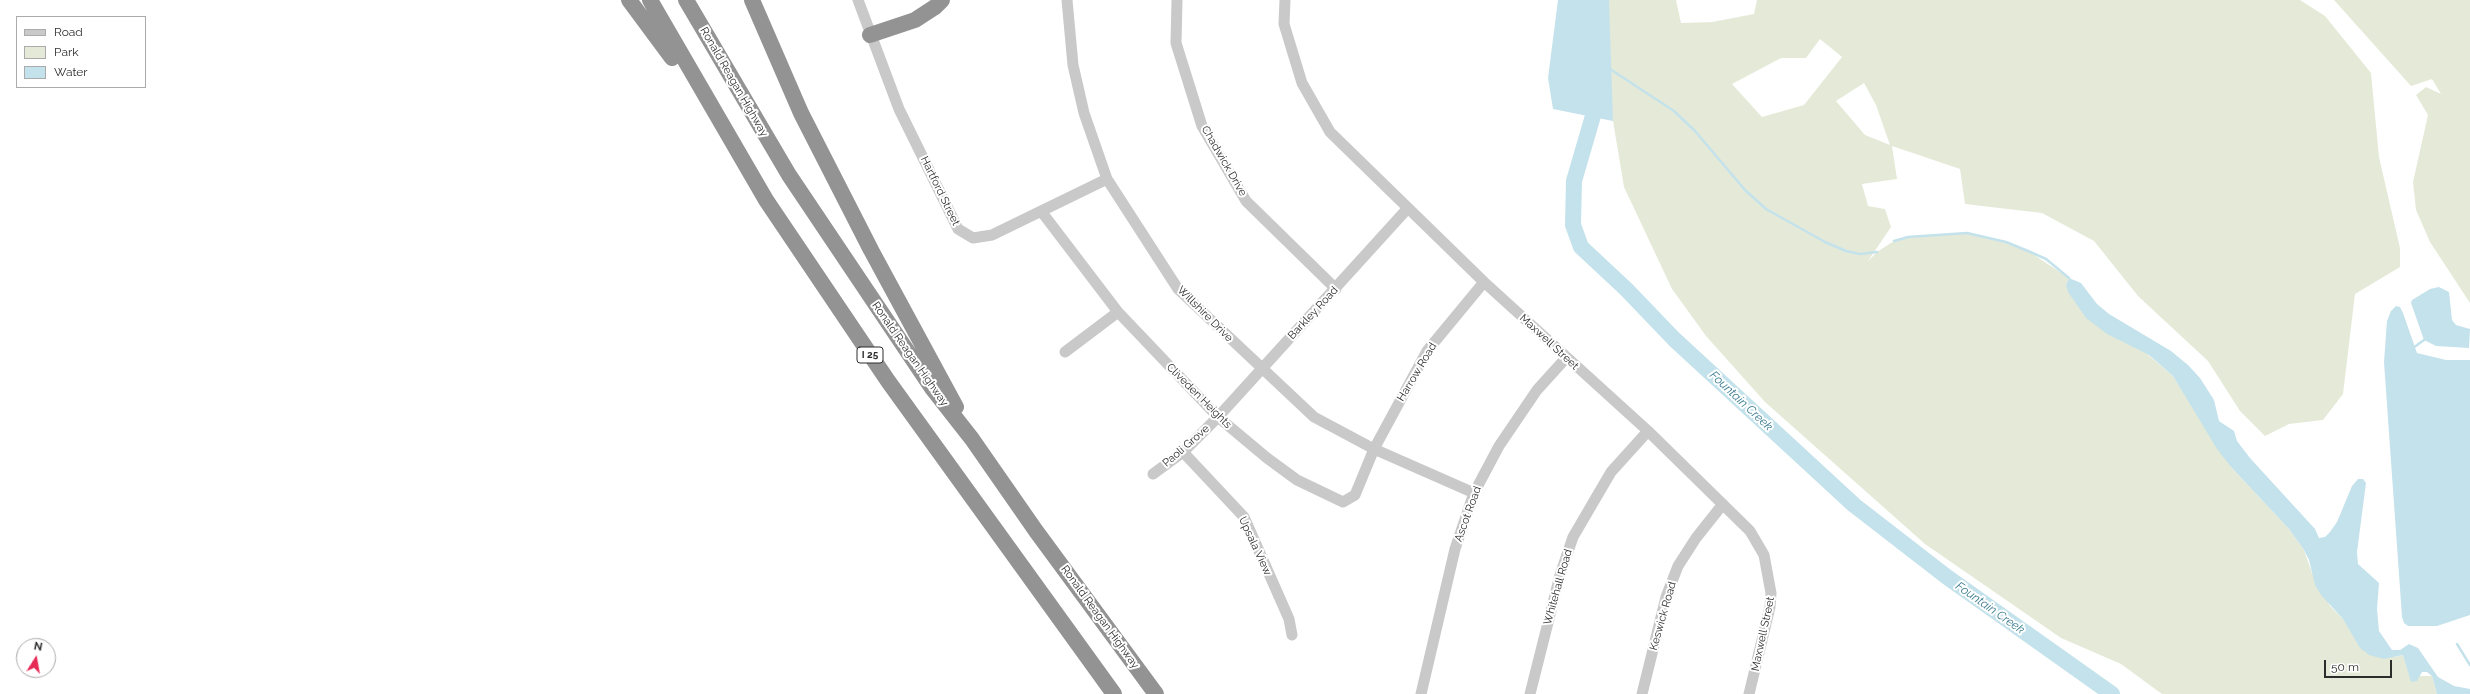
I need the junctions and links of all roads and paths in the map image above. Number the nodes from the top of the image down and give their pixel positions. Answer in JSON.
{"nodes":[{"id":1,"x":629,"y":0,"type":"edge"},
{"id":2,"x":650,"y":0,"type":"edge"},
{"id":3,"x":686,"y":0,"type":"edge"},
{"id":4,"x":752,"y":0,"type":"edge"},
{"id":5,"x":858,"y":0,"type":"edge"},
{"id":6,"x":942,"y":0,"type":"edge"},
{"id":7,"x":1066,"y":0,"type":"edge"},
{"id":8,"x":1177,"y":0,"type":"edge"},
{"id":9,"x":1285,"y":0,"type":"edge"},
{"id":10,"x":870,"y":35,"type":"junction"},
{"id":11,"x":732,"y":142,"type":"junction"},
{"id":12,"x":1107,"y":179,"type":"junction"},
{"id":13,"x":1408,"y":208,"type":"junction"},
{"id":14,"x":1041,"y":211,"type":"junction"},
{"id":15,"x":1484,"y":282,"type":"junction"},
{"id":16,"x":1336,"y":289,"type":"junction"},
{"id":17,"x":1118,"y":312,"type":"junction"},
{"id":18,"x":1066,"y":352,"type":"dead end"},
{"id":19,"x":1566,"y":358,"type":"junction"},
{"id":20,"x":1261,"y":368,"type":"junction"},
{"id":21,"x":1218,"y":417,"type":"junction"},
{"id":22,"x":1648,"y":431,"type":"junction"},
{"id":23,"x":972,"y":439,"type":"junction"},
{"id":24,"x":1374,"y":449,"type":"junction"},
{"id":25,"x":1183,"y":452,"type":"junction"},
{"id":26,"x":1153,"y":474,"type":"dead end"},
{"id":27,"x":1474,"y":493,"type":"junction"},
{"id":28,"x":1723,"y":504,"type":"junction"},
{"id":29,"x":1292,"y":635,"type":"dead end"},
{"id":30,"x":1114,"y":694,"type":"edge"},
{"id":31,"x":1156,"y":694,"type":"edge"},
{"id":32,"x":1421,"y":694,"type":"edge"},
{"id":33,"x":1530,"y":694,"type":"edge"},
{"id":34,"x":1642,"y":694,"type":"edge"},
{"id":35,"x":1749,"y":694,"type":"edge"}],
"edges":[{"from":1,"to":11,"type":"highway"},
{"from":2,"to":11,"type":"highway","number":"I 25"},
{"from":3,"to":23,"type":"highway","name":"Ronald Reagan Highway"},
{"from":4,"to":23,"type":"highway"},
{"from":5,"to":10,"type":"street","name":"Hartford Street"},
{"from":6,"to":10,"type":"highway"},
{"from":7,"to":12,"type":"street","name":"Willshire Drive"},
{"from":8,"to":16,"type":"street","name":"Chadwick Drive"},
{"from":9,"to":13,"type":"street","name":"Maxwell Street"},
{"from":10,"to":14,"type":"street","name":"Hartford Street"},
{"from":11,"to":30,"type":"highway","number":"I 25"},
{"from":12,"to":14,"type":"street","name":"Hartford Street"},
{"from":12,"to":20,"type":"street","name":"Willshire Drive"},
{"from":13,"to":15,"type":"street","name":"Maxwell Street"},
{"from":13,"to":16,"type":"street","name":"Barkley Road"},
{"from":14,"to":17,"type":"street","name":"Cliveden Heights"},
{"from":15,"to":19,"type":"street","name":"Maxwell Street"},
{"from":15,"to":24,"type":"street","name":"Harrow Road"},
{"from":16,"to":20,"type":"street","name":"Barkley Road"},
{"from":17,"to":18,"type":"street"},
{"from":17,"to":21,"type":"street","name":"Cliveden Heights"},
{"from":19,"to":22,"type":"street","name":"Maxwell Street"},
{"from":19,"to":27,"type":"street","name":"Ascot Road"},
{"from":20,"to":21,"type":"street","name":"Barkley Road"},
{"from":20,"to":24,"type":"street","name":"Willshire Drive"},
{"from":21,"to":24,"type":"street","name":"Cliveden Heights"},
{"from":21,"to":25,"type":"street","name":"Paoli Grove"},
{"from":22,"to":28,"type":"street","name":"Maxwell Street"},
{"from":22,"to":33,"type":"street","name":"Whitehall Road"},
{"from":23,"to":31,"type":"highway","name":"Ronald Reagan Highway"},
{"from":24,"to":27,"type":"street","name":"Willshire Drive"},
{"from":25,"to":26,"type":"street","name":"Paoli Grove"},
{"from":25,"to":29,"type":"street","name":"Upsala View"},
{"from":27,"to":32,"type":"street","name":"Ascot Road"},
{"from":28,"to":34,"type":"street","name":"Keswick Road"},
{"from":28,"to":35,"type":"street","name":"Maxwell Street"}]}
